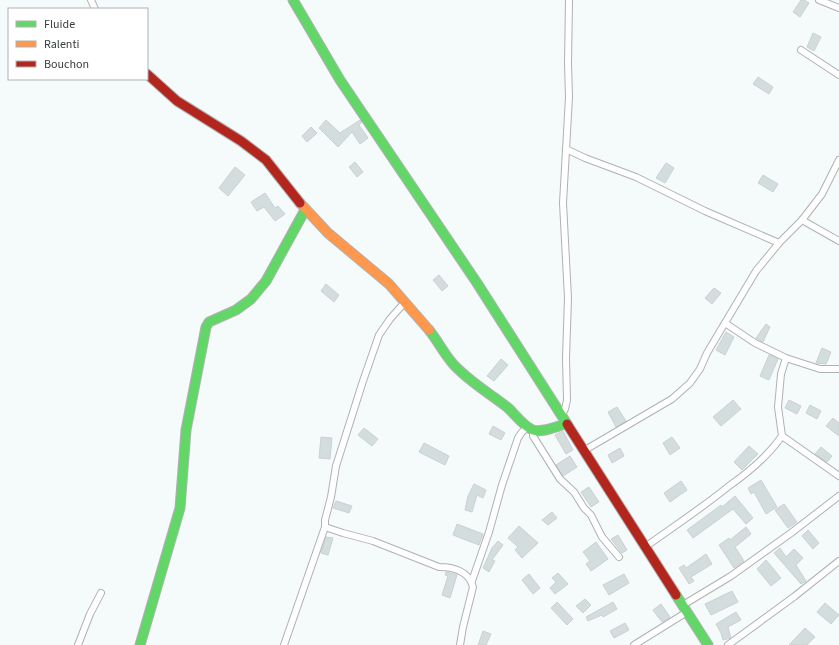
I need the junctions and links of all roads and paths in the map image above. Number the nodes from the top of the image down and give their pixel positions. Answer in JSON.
{"nodes":[{"id":1,"x":293,"y":0,"type":"edge"},
{"id":2,"x":569,"y":0,"type":"edge"},
{"id":3,"x":819,"y":0,"type":"edge"},
{"id":4,"x":839,"y":8,"type":"edge"},
{"id":5,"x":801,"y":50,"type":"dead end"},
{"id":6,"x":148,"y":75,"type":"edge"},
{"id":7,"x":839,"y":75,"type":"edge"},
{"id":8,"x":566,"y":149,"type":"junction"},
{"id":9,"x":839,"y":160,"type":"edge"},
{"id":10,"x":306,"y":210,"type":"junction"},
{"id":11,"x":802,"y":220,"type":"junction"},
{"id":12,"x":839,"y":241,"type":"edge"},
{"id":13,"x":779,"y":243,"type":"junction"},
{"id":14,"x":405,"y":302,"type":"junction"},
{"id":15,"x":725,"y":323,"type":"junction"},
{"id":16,"x":786,"y":358,"type":"junction"},
{"id":17,"x":839,"y":369,"type":"edge"},
{"id":18,"x":561,"y":416,"type":"junction"},
{"id":19,"x":566,"y":424,"type":"junction"},
{"id":20,"x":531,"y":429,"type":"junction"},
{"id":21,"x":782,"y":436,"type":"junction"},
{"id":22,"x":584,"y":450,"type":"junction"},
{"id":23,"x":839,"y":476,"type":"edge"},
{"id":24,"x":839,"y":496,"type":"edge"},
{"id":25,"x":325,"y":527,"type":"junction"},
{"id":26,"x":645,"y":547,"type":"junction"},
{"id":27,"x":618,"y":557,"type":"dead end"},
{"id":28,"x":839,"y":561,"type":"edge"},
{"id":29,"x":472,"y":581,"type":"junction"},
{"id":30,"x":100,"y":593,"type":"dead end"},
{"id":31,"x":685,"y":608,"type":"junction"},
{"id":32,"x":78,"y":645,"type":"edge"},
{"id":33,"x":140,"y":645,"type":"edge"},
{"id":34,"x":284,"y":645,"type":"edge"},
{"id":35,"x":460,"y":645,"type":"edge"},
{"id":36,"x":634,"y":645,"type":"edge"},
{"id":37,"x":708,"y":645,"type":"edge"},
{"id":38,"x":728,"y":645,"type":"edge"}],
"edges":[{"from":1,"to":18,"type":"street"},
{"from":2,"to":8,"type":"street"},
{"from":3,"to":4,"type":"street"},
{"from":5,"to":7,"type":"street"},
{"from":6,"to":10,"type":"street"},
{"from":8,"to":13,"type":"street"},
{"from":8,"to":18,"type":"street"},
{"from":9,"to":11,"type":"street"},
{"from":10,"to":14,"type":"street"},
{"from":10,"to":33,"type":"street"},
{"from":11,"to":12,"type":"street"},
{"from":11,"to":13,"type":"street"},
{"from":13,"to":15,"type":"street"},
{"from":14,"to":20,"type":"street"},
{"from":14,"to":25,"type":"street"},
{"from":15,"to":16,"type":"street"},
{"from":15,"to":22,"type":"street"},
{"from":16,"to":17,"type":"street"},
{"from":16,"to":21,"type":"street"},
{"from":18,"to":19,"type":"street"},
{"from":19,"to":20,"type":"street"},
{"from":19,"to":22,"type":"street"},
{"from":20,"to":27,"type":"street"},
{"from":20,"to":29,"type":"street"},
{"from":21,"to":23,"type":"street"},
{"from":21,"to":26,"type":"street"},
{"from":22,"to":26,"type":"street"},
{"from":24,"to":31,"type":"street"},
{"from":25,"to":29,"type":"street"},
{"from":25,"to":34,"type":"street"},
{"from":26,"to":31,"type":"street"},
{"from":28,"to":38,"type":"street"},
{"from":29,"to":35,"type":"street"},
{"from":30,"to":32,"type":"street"},
{"from":31,"to":36,"type":"street"},
{"from":31,"to":37,"type":"street"}]}
